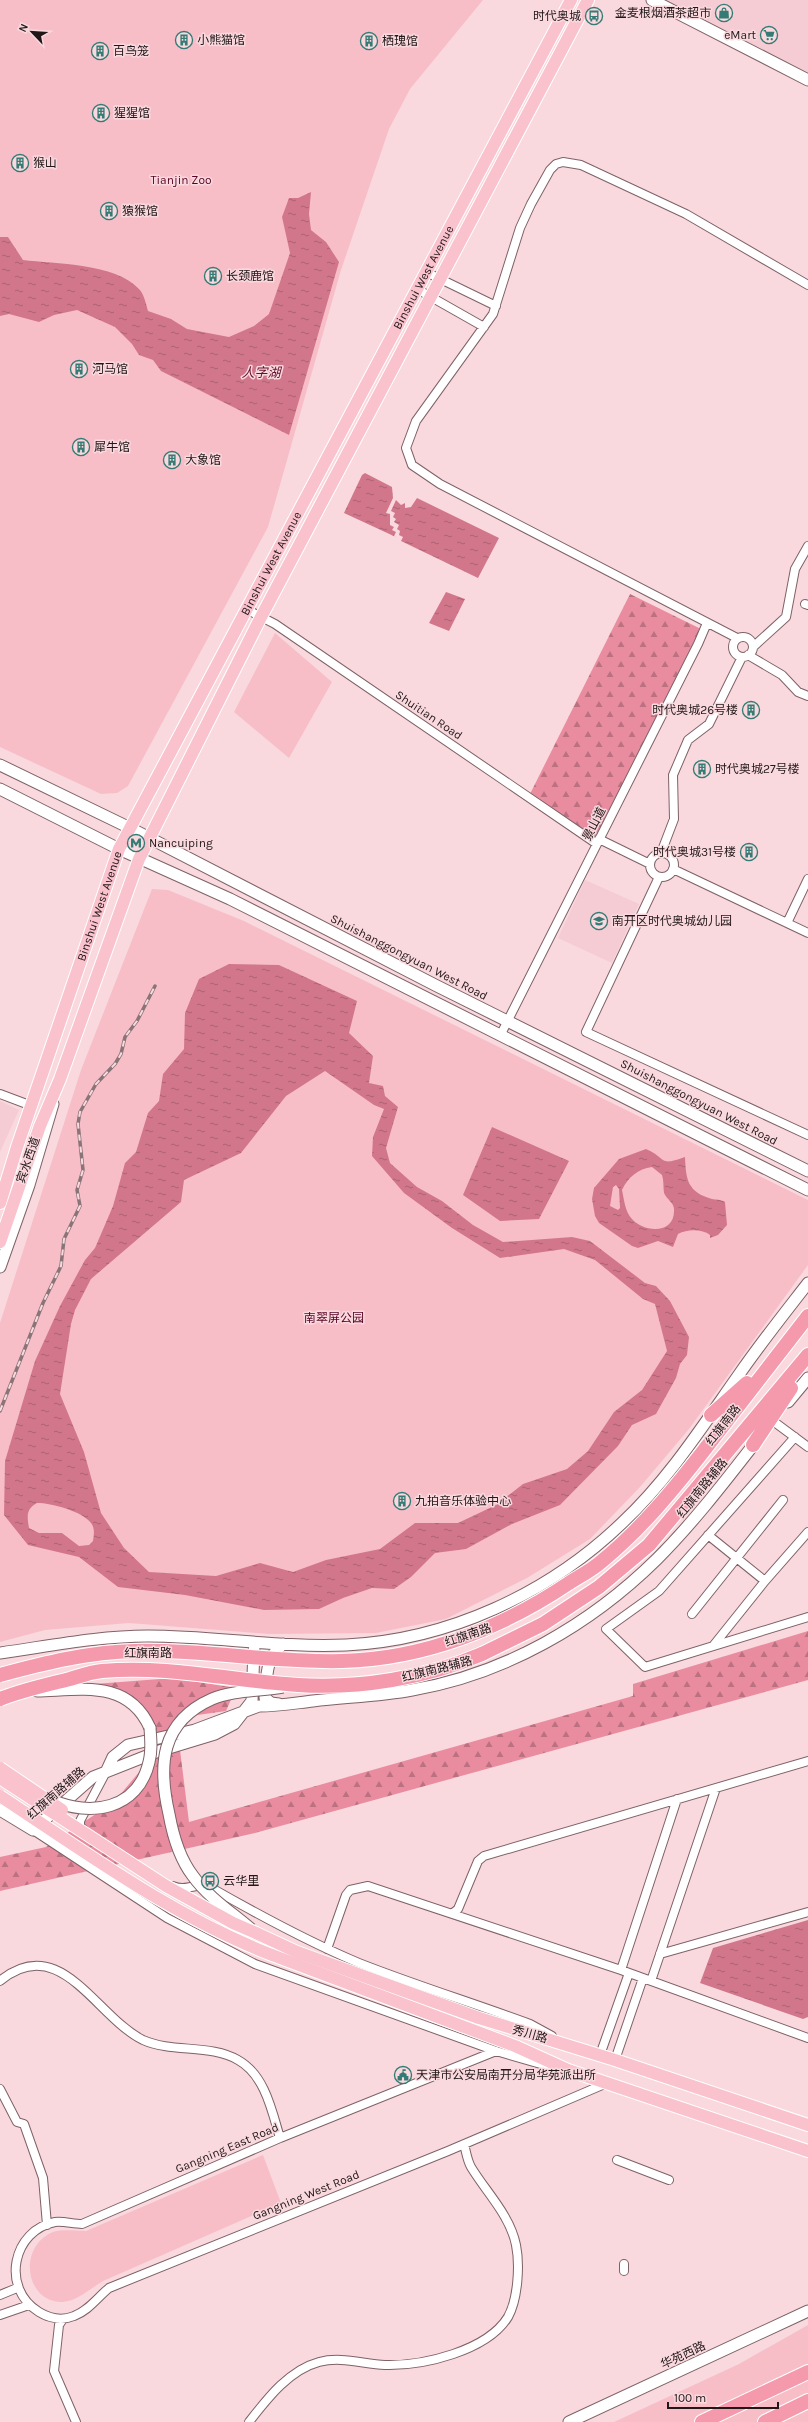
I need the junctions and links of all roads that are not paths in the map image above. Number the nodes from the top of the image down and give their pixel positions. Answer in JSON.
{"nodes":[{"id":1,"x":571,"y":0,"type":"edge"},
{"id":2,"x":588,"y":0,"type":"edge"},
{"id":3,"x":652,"y":0,"type":"edge"},
{"id":4,"x":808,"y":80,"type":"edge"},
{"id":5,"x":426,"y":272,"type":"junction"},
{"id":6,"x":441,"y":279,"type":"junction"},
{"id":7,"x":808,"y":285,"type":"edge"},
{"id":8,"x":417,"y":289,"type":"junction"},
{"id":9,"x":432,"y":297,"type":"junction"},
{"id":10,"x":496,"y":306,"type":"junction"},
{"id":11,"x":484,"y":327,"type":"junction"},
{"id":12,"x":808,"y":546,"type":"edge"},
{"id":13,"x":246,"y":609,"type":"junction"},
{"id":14,"x":261,"y":617,"type":"junction"},
{"id":15,"x":707,"y":623,"type":"junction"},
{"id":16,"x":737,"y":638,"type":"junction"},
{"id":17,"x":753,"y":647,"type":"junction"},
{"id":18,"x":745,"y":656,"type":"junction"},
{"id":19,"x":808,"y":696,"type":"edge"},
{"id":20,"x":0,"y":765,"type":"edge"},
{"id":21,"x":0,"y":789,"type":"edge"},
{"id":22,"x":130,"y":828,"type":"junction"},
{"id":23,"x":149,"y":838,"type":"junction"},
{"id":24,"x":598,"y":842,"type":"junction"},
{"id":25,"x":120,"y":849,"type":"junction"},
{"id":26,"x":661,"y":853,"type":"junction"},
{"id":27,"x":139,"y":858,"type":"junction"},
{"id":28,"x":650,"y":864,"type":"junction"},
{"id":29,"x":674,"y":869,"type":"junction"},
{"id":30,"x":659,"y":876,"type":"junction"},
{"id":31,"x":808,"y":879,"type":"edge"},
{"id":32,"x":787,"y":923,"type":"junction"},
{"id":33,"x":808,"y":933,"type":"edge"},
{"id":34,"x":507,"y":1020,"type":"junction"},
{"id":35,"x":501,"y":1034,"type":"junction"},
{"id":36,"x":60,"y":1079,"type":"junction"},
{"id":37,"x":0,"y":1094,"type":"edge"},
{"id":38,"x":32,"y":1106,"type":"junction"},
{"id":39,"x":808,"y":1135,"type":"edge"},
{"id":40,"x":17,"y":1147,"type":"junction"},
{"id":41,"x":808,"y":1171,"type":"edge"},
{"id":42,"x":0,"y":1183,"type":"edge"},
{"id":43,"x":808,"y":1190,"type":"edge"},
{"id":44,"x":0,"y":1203,"type":"edge"},
{"id":45,"x":0,"y":1242,"type":"edge"},
{"id":46,"x":0,"y":1267,"type":"edge"},
{"id":47,"x":808,"y":1284,"type":"edge"},
{"id":48,"x":808,"y":1316,"type":"edge"},
{"id":49,"x":777,"y":1356,"type":"junction"},
{"id":50,"x":808,"y":1356,"type":"edge"},
{"id":51,"x":794,"y":1374,"type":"junction"},
{"id":52,"x":808,"y":1378,"type":"edge"},
{"id":53,"x":711,"y":1415,"type":"junction"},
{"id":54,"x":773,"y":1421,"type":"junction"},
{"id":55,"x":795,"y":1437,"type":"junction"},
{"id":56,"x":753,"y":1445,"type":"junction"},
{"id":57,"x":808,"y":1447,"type":"edge"},
{"id":58,"x":783,"y":1500,"type":"dead end"},
{"id":59,"x":808,"y":1532,"type":"edge"},
{"id":60,"x":708,"y":1535,"type":"junction"},
{"id":61,"x":737,"y":1559,"type":"junction"},
{"id":62,"x":765,"y":1582,"type":"junction"},
{"id":63,"x":692,"y":1614,"type":"dead end"},
{"id":64,"x":808,"y":1617,"type":"edge"},
{"id":65,"x":245,"y":1642,"type":"junction"},
{"id":66,"x":283,"y":1644,"type":"junction"},
{"id":67,"x":713,"y":1646,"type":"junction"},
{"id":68,"x":0,"y":1653,"type":"edge"},
{"id":69,"x":0,"y":1675,"type":"edge"},
{"id":70,"x":299,"y":1685,"type":"junction"},
{"id":71,"x":18,"y":1692,"type":"junction"},
{"id":72,"x":0,"y":1699,"type":"edge"},
{"id":73,"x":283,"y":1705,"type":"junction"},
{"id":74,"x":246,"y":1710,"type":"junction"},
{"id":75,"x":808,"y":1761,"type":"edge"},
{"id":76,"x":0,"y":1762,"type":"edge"},
{"id":77,"x":0,"y":1768,"type":"edge"},
{"id":78,"x":107,"y":1770,"type":"junction"},
{"id":79,"x":0,"y":1778,"type":"edge"},
{"id":80,"x":18,"y":1778,"type":"junction"},
{"id":81,"x":716,"y":1788,"type":"junction"},
{"id":82,"x":40,"y":1795,"type":"junction"},
{"id":83,"x":0,"y":1796,"type":"edge"},
{"id":84,"x":677,"y":1799,"type":"junction"},
{"id":85,"x":0,"y":1810,"type":"edge"},
{"id":86,"x":33,"y":1830,"type":"junction"},
{"id":87,"x":128,"y":1861,"type":"junction"},
{"id":88,"x":808,"y":1912,"type":"edge"},
{"id":89,"x":453,"y":1914,"type":"junction"},
{"id":90,"x":256,"y":1933,"type":"junction"},
{"id":91,"x":327,"y":1949,"type":"junction"},
{"id":92,"x":660,"y":1954,"type":"junction"},
{"id":93,"x":620,"y":1970,"type":"junction"},
{"id":94,"x":629,"y":1973,"type":"junction"},
{"id":95,"x":647,"y":1979,"type":"junction"},
{"id":96,"x":0,"y":1981,"type":"edge"},
{"id":97,"x":808,"y":2038,"type":"edge"},
{"id":98,"x":565,"y":2044,"type":"junction"},
{"id":99,"x":496,"y":2051,"type":"junction"},
{"id":100,"x":600,"y":2055,"type":"junction"},
{"id":101,"x":615,"y":2060,"type":"junction"},
{"id":102,"x":568,"y":2070,"type":"junction"},
{"id":103,"x":608,"y":2083,"type":"junction"},
{"id":104,"x":0,"y":2089,"type":"edge"},
{"id":105,"x":808,"y":2125,"type":"edge"},
{"id":106,"x":280,"y":2138,"type":"junction"},
{"id":107,"x":464,"y":2144,"type":"junction"},
{"id":108,"x":808,"y":2151,"type":"edge"},
{"id":109,"x":617,"y":2160,"type":"dead end"},
{"id":110,"x":669,"y":2180,"type":"dead end"},
{"id":111,"x":47,"y":2224,"type":"junction"},
{"id":112,"x":17,"y":2288,"type":"junction"},
{"id":113,"x":0,"y":2294,"type":"edge"},
{"id":114,"x":29,"y":2305,"type":"junction"},
{"id":115,"x":808,"y":2311,"type":"edge"},
{"id":116,"x":0,"y":2315,"type":"edge"},
{"id":117,"x":63,"y":2319,"type":"junction"},
{"id":118,"x":808,"y":2372,"type":"edge"},
{"id":119,"x":808,"y":2401,"type":"edge"},
{"id":120,"x":76,"y":2422,"type":"edge"},
{"id":121,"x":249,"y":2422,"type":"edge"},
{"id":122,"x":569,"y":2422,"type":"edge"},
{"id":123,"x":702,"y":2422,"type":"edge"},
{"id":124,"x":765,"y":2422,"type":"edge"}],
"edges":[{"from":1,"to":5,"type":"main road","name":"Binshui West Avenue"},
{"from":2,"to":6,"type":"main road","name":"Binshui West Avenue"},
{"from":3,"to":4,"type":"main road"},
{"from":5,"to":6,"type":"street"},
{"from":5,"to":8,"type":"main road","name":"Binshui West Avenue"},
{"from":6,"to":9,"type":"main road","name":"Binshui West Avenue"},
{"from":6,"to":10,"type":"street"},
{"from":7,"to":10,"type":"street"},
{"from":8,"to":9,"type":"street"},
{"from":8,"to":13,"type":"main road","name":"Binshui West Avenue"},
{"from":9,"to":11,"type":"street"},
{"from":9,"to":14,"type":"main road","name":"Binshui West Avenue"},
{"from":10,"to":11,"type":"street"},
{"from":11,"to":15,"type":"street"},
{"from":12,"to":17,"type":"street"},
{"from":13,"to":14,"type":"street","name":"Shuitian Road"},
{"from":13,"to":22,"type":"main road","name":"Binshui West Avenue"},
{"from":14,"to":23,"type":"main road","name":"Binshui West Avenue"},
{"from":14,"to":24,"type":"street","name":"Shuitian Road"},
{"from":15,"to":16,"type":"street"},
{"from":15,"to":24,"type":"street","name":"景山道"},
{"from":16,"to":17,"type":"street"},
{"from":16,"to":18,"type":"street"},
{"from":17,"to":18,"type":"street"},
{"from":18,"to":19,"type":"street"},
{"from":18,"to":26,"type":"street"},
{"from":20,"to":22,"type":"main road","name":"Shuishanggongyuan West Road"},
{"from":21,"to":25,"type":"main road"},
{"from":22,"to":23,"type":"main road","name":"Shuishanggongyuan West Road"},
{"from":22,"to":25,"type":"main road","name":"Binshui West Avenue"},
{"from":23,"to":27,"type":"main road","name":"Binshui West Avenue"},
{"from":23,"to":34,"type":"main road","name":"Shuishanggongyuan West Road"},
{"from":24,"to":28,"type":"street","name":"Shuitian Road"},
{"from":24,"to":34,"type":"street","name":"景山道"},
{"from":25,"to":27,"type":"main road"},
{"from":25,"to":38,"type":"main road","name":"Binshui West Avenue"},
{"from":26,"to":28,"type":"street"},
{"from":26,"to":29,"type":"street"},
{"from":27,"to":35,"type":"main road"},
{"from":27,"to":36,"type":"main road","name":"Binshui West Avenue"},
{"from":28,"to":30,"type":"street"},
{"from":29,"to":30,"type":"street"},
{"from":29,"to":32,"type":"street"},
{"from":30,"to":39,"type":"street"},
{"from":31,"to":32,"type":"street"},
{"from":32,"to":33,"type":"street"},
{"from":34,"to":35,"type":"street","name":"景山道"},
{"from":34,"to":41,"type":"main road","name":"Shuishanggongyuan West Road"},
{"from":35,"to":43,"type":"main road"},
{"from":36,"to":45,"type":"main road","name":"宾水西道"},
{"from":36,"to":46,"type":"main road"},
{"from":37,"to":38,"type":"street"},
{"from":38,"to":40,"type":"main road","name":"Binshui West Avenue"},
{"from":40,"to":42,"type":"main road"},
{"from":40,"to":44,"type":"main road","name":"宾水西道"},
{"from":47,"to":53,"type":"main road"},
{"from":48,"to":49,"type":"highway","name":"红旗南路"},
{"from":49,"to":53,"type":"highway"},
{"from":49,"to":69,"type":"highway","name":"红旗南路","bridge":true},
{"from":50,"to":51,"type":"highway","name":"红旗南路"},
{"from":51,"to":56,"type":"highway"},
{"from":51,"to":70,"type":"highway","name":"红旗南路","bridge":true},
{"from":52,"to":54,"type":"main road","name":"红旗南路辅路"},
{"from":53,"to":66,"type":"main road"},
{"from":54,"to":55,"type":"street"},
{"from":54,"to":56,"type":"main road","name":"红旗南路辅路"},
{"from":55,"to":57,"type":"street"},
{"from":55,"to":60,"type":"street"},
{"from":56,"to":73,"type":"main road","name":"红旗南路辅路"},
{"from":58,"to":61,"type":"street"},
{"from":59,"to":62,"type":"street"},
{"from":60,"to":61,"type":"street"},
{"from":60,"to":67,"type":"street"},
{"from":61,"to":62,"type":"street"},
{"from":61,"to":63,"type":"street"},
{"from":62,"to":67,"type":"street"},
{"from":64,"to":67,"type":"street"},
{"from":65,"to":66,"type":"main road"},
{"from":65,"to":68,"type":"main road"},
{"from":65,"to":74,"type":"main road"},
{"from":66,"to":73,"type":"main road"},
{"from":70,"to":71,"type":"highway","name":"红旗南路","bridge":true},
{"from":70,"to":90,"type":"main road","bridge":true},
{"from":71,"to":72,"type":"highway","name":"红旗南路","bridge":true},
{"from":71,"to":82,"type":"main road","bridge":true},
{"from":73,"to":74,"type":"main road","name":"红旗南路辅路"},
{"from":74,"to":78,"type":"main road"},
{"from":74,"to":78,"type":"main road","name":"红旗南路辅路"},
{"from":75,"to":81,"type":"street"},
{"from":76,"to":80,"type":"main road"},
{"from":77,"to":80,"type":"main road","bridge":true},
{"from":78,"to":86,"type":"main road","name":"红旗南路辅路"},
{"from":78,"to":91,"type":"street"},
{"from":79,"to":87,"type":"main road","bridge":true},
{"from":80,"to":82,"type":"main road","bridge":true},
{"from":81,"to":84,"type":"street"},
{"from":81,"to":92,"type":"street"},
{"from":82,"to":87,"type":"main road","bridge":true},
{"from":83,"to":102,"type":"main road","name":"秀川路","bridge":true},
{"from":84,"to":89,"type":"street"},
{"from":84,"to":93,"type":"street"},
{"from":85,"to":86,"type":"main road","name":"红旗南路辅路"},
{"from":86,"to":99,"type":"street"},
{"from":87,"to":90,"type":"main road","bridge":true},
{"from":88,"to":92,"type":"street"},
{"from":89,"to":91,"type":"street"},
{"from":89,"to":93,"type":"street"},
{"from":90,"to":98,"type":"main road","name":"秀川路"},
{"from":91,"to":98,"type":"street"},
{"from":92,"to":95,"type":"street"},
{"from":93,"to":94,"type":"street"},
{"from":94,"to":95,"type":"street"},
{"from":94,"to":100,"type":"street"},
{"from":95,"to":97,"type":"street"},
{"from":95,"to":101,"type":"street"},
{"from":96,"to":106,"type":"street"},
{"from":98,"to":100,"type":"main road","name":"秀川路"},
{"from":99,"to":102,"type":"street"},
{"from":99,"to":106,"type":"street","name":"Gangning East Road"},
{"from":100,"to":101,"type":"main road","name":"秀川路"},
{"from":101,"to":105,"type":"main road","name":"秀川路"},
{"from":102,"to":103,"type":"main road","name":"秀川路"},
{"from":103,"to":107,"type":"street","name":"Gangning West Road"},
{"from":103,"to":108,"type":"main road","name":"秀川路"},
{"from":104,"to":111,"type":"street"},
{"from":106,"to":111,"type":"street","name":"Gangning East Road"},
{"from":107,"to":117,"type":"street","name":"Gangning West Road"},
{"from":107,"to":121,"type":"street"},
{"from":109,"to":110,"type":"street"},
{"from":111,"to":112,"type":"street"},
{"from":112,"to":113,"type":"street"},
{"from":112,"to":114,"type":"street"},
{"from":114,"to":116,"type":"street"},
{"from":114,"to":117,"type":"street"},
{"from":115,"to":122,"type":"main road","name":"华苑西路"},
{"from":117,"to":120,"type":"street"},
{"from":118,"to":123,"type":"highway"},
{"from":119,"to":124,"type":"highway"}]}
